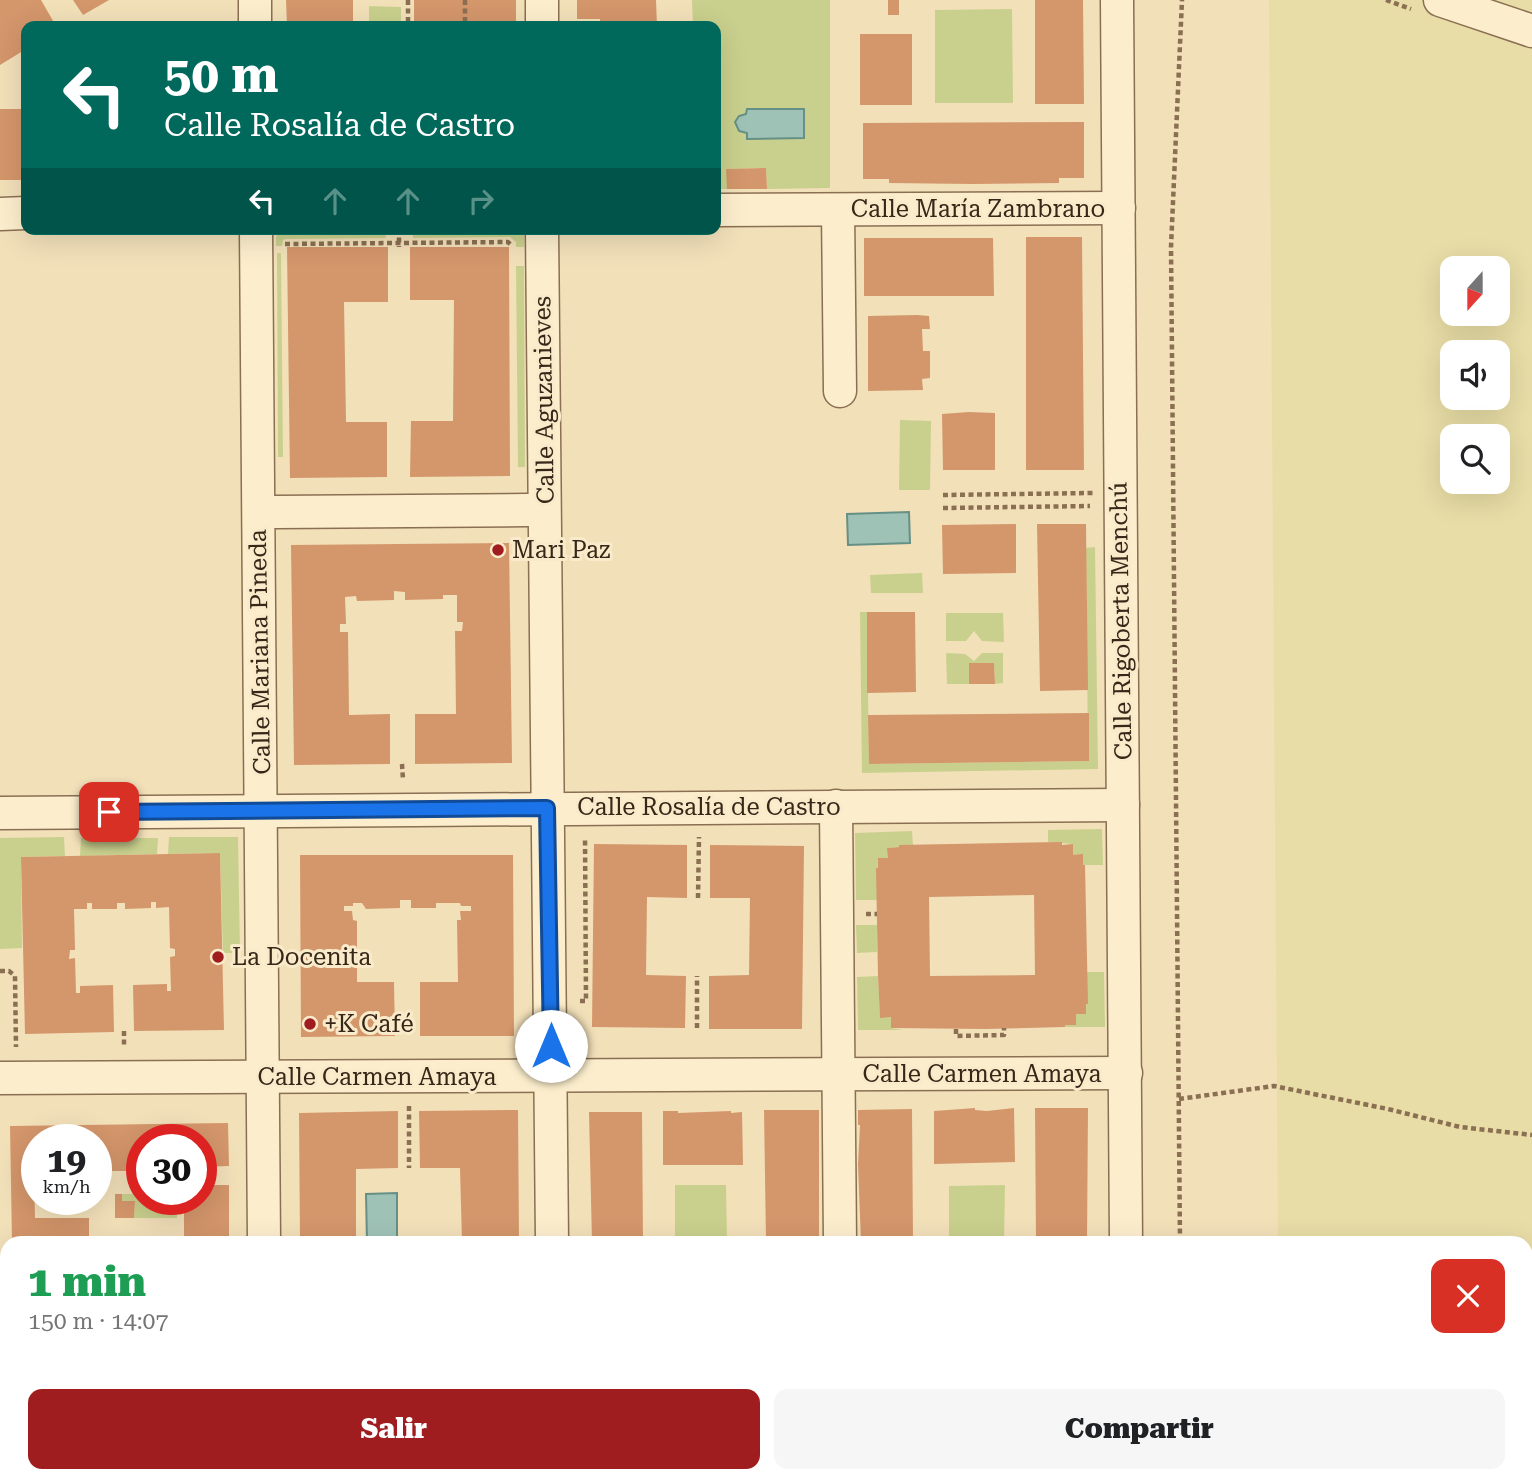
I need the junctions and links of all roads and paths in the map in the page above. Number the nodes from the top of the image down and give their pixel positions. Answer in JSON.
{"nodes":[{"id":1,"x":255,"y":0,"type":"edge"},
{"id":2,"x":408,"y":0,"type":"edge"},
{"id":3,"x":465,"y":0,"type":"edge"},
{"id":4,"x":542,"y":0,"type":"edge"},
{"id":5,"x":1116,"y":0,"type":"edge"},
{"id":6,"x":1182,"y":0,"type":"edge"},
{"id":7,"x":1440,"y":0,"type":"edge"},
{"id":8,"x":255,"y":21,"type":"edge"},
{"id":9,"x":408,"y":21,"type":"edge"},
{"id":10,"x":465,"y":21,"type":"edge"},
{"id":11,"x":542,"y":21,"type":"edge"},
{"id":12,"x":1532,"y":31,"type":"edge"},
{"id":13,"x":1119,"y":208,"type":"junction"},
{"id":14,"x":838,"y":209,"type":"junction"},
{"id":15,"x":721,"y":211,"type":"edge"},
{"id":16,"x":0,"y":214,"type":"edge"},
{"id":17,"x":21,"y":219,"type":"edge"},
{"id":18,"x":256,"y":235,"type":"edge"},
{"id":19,"x":399,"y":235,"type":"edge"},
{"id":20,"x":542,"y":235,"type":"edge"},
{"id":21,"x":399,"y":245,"type":"junction"},
{"id":22,"x":285,"y":247,"type":"dead end"},
{"id":23,"x":513,"y":251,"type":"dead end"},
{"id":24,"x":840,"y":391,"type":"dead end"},
{"id":25,"x":1101,"y":493,"type":"dead end"},
{"id":26,"x":943,"y":495,"type":"dead end"},
{"id":27,"x":1101,"y":506,"type":"dead end"},
{"id":28,"x":943,"y":508,"type":"dead end"},
{"id":29,"x":528,"y":510,"type":"dead end"},
{"id":30,"x":276,"y":512,"type":"dead end"},
{"id":31,"x":402,"y":764,"type":"dead end"},
{"id":32,"x":403,"y":788,"type":"dead end"},
{"id":33,"x":1123,"y":805,"type":"junction"},
{"id":34,"x":836,"y":806,"type":"junction"},
{"id":35,"x":547,"y":808,"type":"junction"},
{"id":36,"x":261,"y":811,"type":"junction"},
{"id":37,"x":0,"y":813,"type":"edge"},
{"id":38,"x":585,"y":829,"type":"dead end"},
{"id":39,"x":699,"y":846,"type":"dead end"},
{"id":40,"x":698,"y":898,"type":"dead end"},
{"id":41,"x":0,"y":971,"type":"edge"},
{"id":42,"x":697,"y":976,"type":"dead end"},
{"id":43,"x":586,"y":1000,"type":"dead end"},
{"id":44,"x":697,"y":1028,"type":"dead end"},
{"id":45,"x":1004,"y":1028,"type":"dead end"},
{"id":46,"x":956,"y":1029,"type":"dead end"},
{"id":47,"x":16,"y":1047,"type":"dead end"},
{"id":48,"x":1126,"y":1073,"type":"junction"},
{"id":49,"x":551,"y":1075,"type":"junction"},
{"id":50,"x":839,"y":1075,"type":"junction"},
{"id":51,"x":264,"y":1077,"type":"junction"},
{"id":52,"x":0,"y":1078,"type":"edge"},
{"id":53,"x":1179,"y":1099,"type":"junction"},
{"id":54,"x":409,"y":1112,"type":"dead end"},
{"id":55,"x":1532,"y":1135,"type":"edge"},
{"id":56,"x":409,"y":1168,"type":"dead end"},
{"id":57,"x":264,"y":1236,"type":"edge"},
{"id":58,"x":552,"y":1236,"type":"edge"},
{"id":59,"x":840,"y":1236,"type":"edge"},
{"id":60,"x":1126,"y":1236,"type":"edge"},
{"id":61,"x":1180,"y":1236,"type":"edge"}],
"edges":[{"from":1,"to":8,"type":"street"},
{"from":2,"to":9,"type":"path"},
{"from":3,"to":10,"type":"path"},
{"from":4,"to":11,"type":"street"},
{"from":5,"to":13,"type":"street","name":"Calle Rigoberta Menchú"},
{"from":6,"to":53,"type":"path"},
{"from":7,"to":12,"type":"street"},
{"from":13,"to":14,"type":"street","name":"Calle María Zambrano"},
{"from":13,"to":33,"type":"street","name":"Calle Rigoberta Menchú"},
{"from":14,"to":15,"type":"street","name":"Calle María Zambrano"},
{"from":14,"to":24,"type":"street","name":"Calle María Zambrano"},
{"from":16,"to":17,"type":"street"},
{"from":18,"to":36,"type":"street","name":"Calle Mariana Pineda"},
{"from":19,"to":21,"type":"path"},
{"from":20,"to":35,"type":"street","name":"Calle Aguzanieves"},
{"from":21,"to":22,"type":"path"},
{"from":21,"to":23,"type":"path"},
{"from":25,"to":26,"type":"path","name":"Calle Rigoberta Menchú"},
{"from":27,"to":28,"type":"path","name":"Calle Rigoberta Menchú"},
{"from":29,"to":30,"type":"street"},
{"from":31,"to":32,"type":"path"},
{"from":33,"to":34,"type":"street","name":"Calle Rosalía de Castro"},
{"from":33,"to":48,"type":"street","name":"Calle Rigoberta Menchú"},
{"from":34,"to":35,"type":"street","name":"Calle Rosalía de Castro"},
{"from":34,"to":50,"type":"street"},
{"from":35,"to":36,"type":"street","name":"Calle Rosalía de Castro"},
{"from":35,"to":49,"type":"street","name":"Calle Aguzanieves"},
{"from":36,"to":37,"type":"street","name":"Calle Rosalía de Castro"},
{"from":36,"to":51,"type":"street","name":"Calle Mariana Pineda"},
{"from":38,"to":43,"type":"path"},
{"from":39,"to":40,"type":"path"},
{"from":41,"to":47,"type":"path"},
{"from":42,"to":44,"type":"path"},
{"from":45,"to":46,"type":"path"},
{"from":48,"to":50,"type":"street","name":"Calle Carmen Amaya"},
{"from":48,"to":60,"type":"street","name":"Calle Rigoberta Menchú"},
{"from":49,"to":50,"type":"street","name":"Calle Carmen Amaya"},
{"from":49,"to":51,"type":"street","name":"Calle Carmen Amaya"},
{"from":49,"to":58,"type":"street","name":"Calle Aguzanieves"},
{"from":50,"to":59,"type":"street","name":"Calle Carmen Amaya"},
{"from":51,"to":52,"type":"street","name":"Calle Carmen Amaya"},
{"from":51,"to":57,"type":"street","name":"Calle Mariana Pineda"},
{"from":53,"to":55,"type":"path"},
{"from":53,"to":61,"type":"path"},
{"from":54,"to":56,"type":"path"}]}
